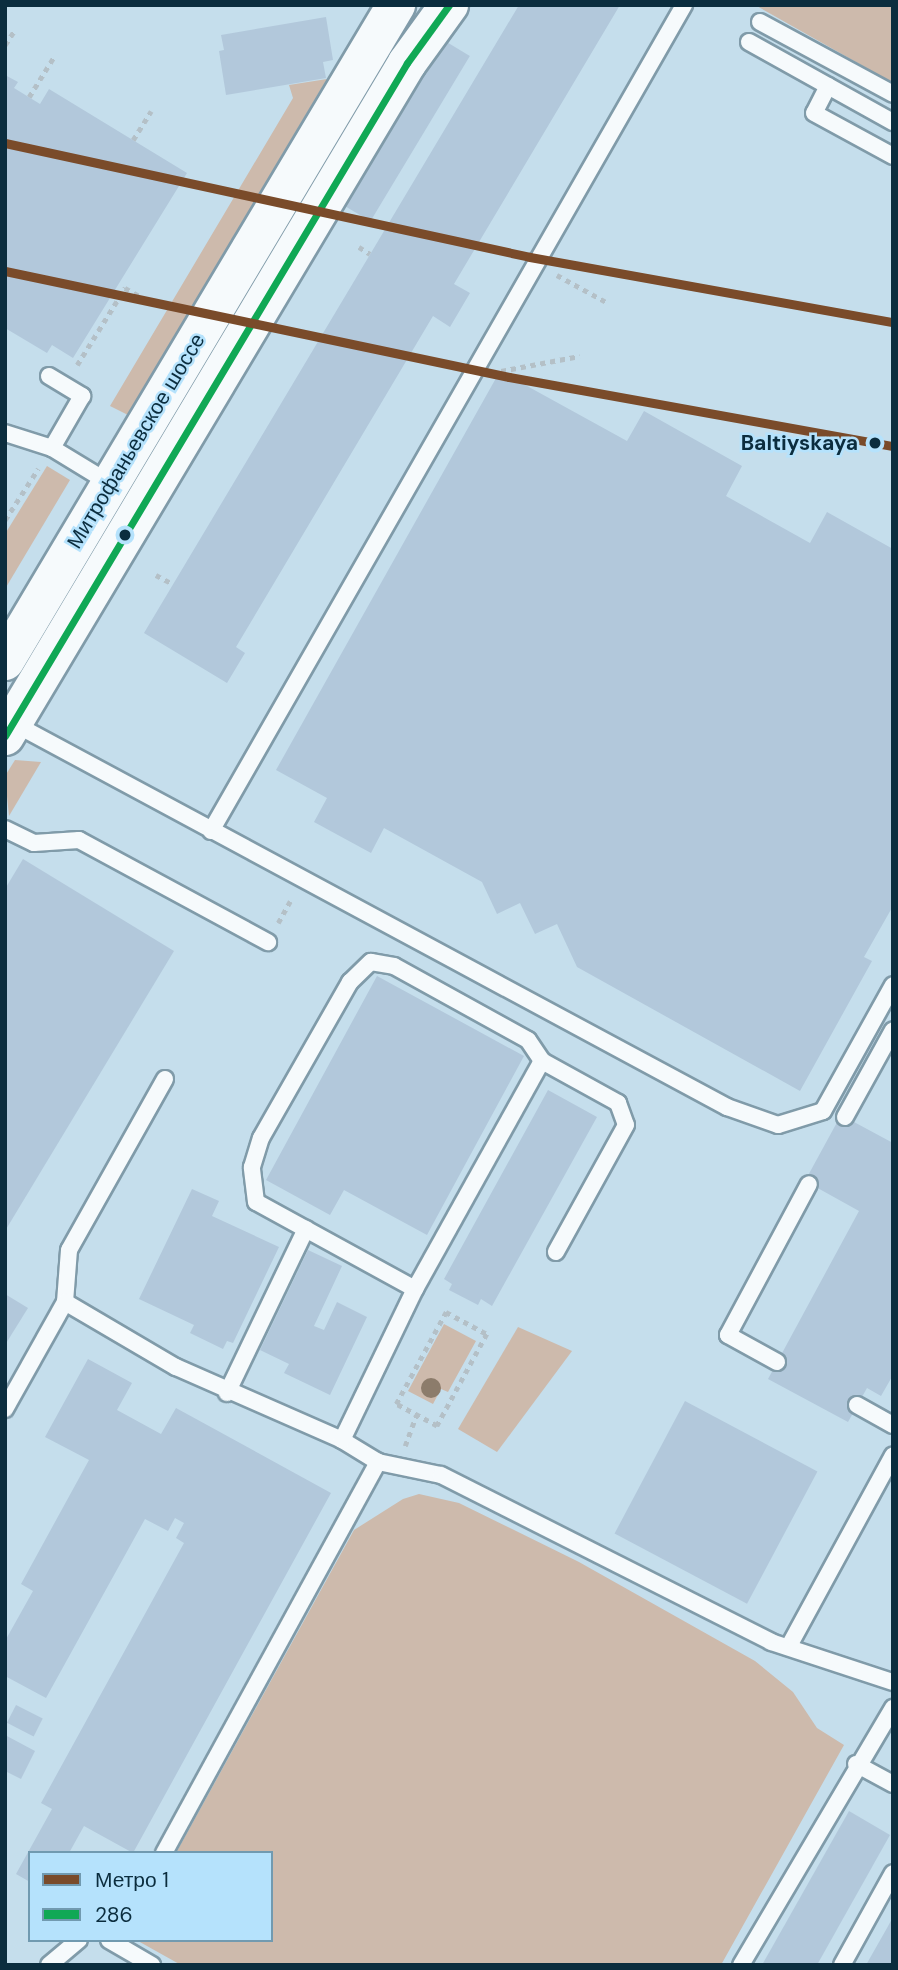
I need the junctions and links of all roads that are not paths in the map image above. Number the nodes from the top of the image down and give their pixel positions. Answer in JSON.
{"nodes":[{"id":1,"x":396,"y":5,"type":"edge"},
{"id":2,"x":449,"y":5,"type":"edge"},
{"id":3,"x":684,"y":5,"type":"edge"},
{"id":4,"x":760,"y":22,"type":"dead end"},
{"id":5,"x":749,"y":42,"type":"dead end"},
{"id":6,"x":828,"y":86,"type":"junction"},
{"id":7,"x":893,"y":94,"type":"edge"},
{"id":8,"x":893,"y":122,"type":"edge"},
{"id":9,"x":893,"y":156,"type":"edge"},
{"id":10,"x":49,"y":376,"type":"dead end"},
{"id":11,"x":5,"y":432,"type":"edge"},
{"id":12,"x":52,"y":448,"type":"junction"},
{"id":13,"x":111,"y":484,"type":"junction"},
{"id":14,"x":5,"y":661,"type":"edge"},
{"id":15,"x":9,"y":730,"type":"edge"},
{"id":16,"x":5,"y":829,"type":"edge"},
{"id":17,"x":211,"y":831,"type":"junction"},
{"id":18,"x":268,"y":942,"type":"dead end"},
{"id":19,"x":893,"y":985,"type":"edge"},
{"id":20,"x":893,"y":1030,"type":"edge"},
{"id":21,"x":542,"y":1061,"type":"junction"},
{"id":22,"x":165,"y":1079,"type":"dead end"},
{"id":23,"x":845,"y":1117,"type":"dead end"},
{"id":24,"x":809,"y":1184,"type":"dead end"},
{"id":25,"x":306,"y":1229,"type":"junction"},
{"id":26,"x":556,"y":1252,"type":"dead end"},
{"id":27,"x":415,"y":1289,"type":"junction"},
{"id":28,"x":65,"y":1302,"type":"junction"},
{"id":29,"x":777,"y":1362,"type":"dead end"},
{"id":30,"x":227,"y":1393,"type":"junction"},
{"id":31,"x":858,"y":1405,"type":"dead end"},
{"id":32,"x":5,"y":1409,"type":"edge"},
{"id":33,"x":893,"y":1425,"type":"edge"},
{"id":34,"x":342,"y":1440,"type":"junction"},
{"id":35,"x":893,"y":1455,"type":"edge"},
{"id":36,"x":378,"y":1462,"type":"junction"},
{"id":37,"x":789,"y":1646,"type":"junction"},
{"id":38,"x":893,"y":1682,"type":"edge"},
{"id":39,"x":893,"y":1708,"type":"edge"},
{"id":40,"x":856,"y":1764,"type":"junction"},
{"id":41,"x":893,"y":1784,"type":"edge"},
{"id":42,"x":165,"y":1851,"type":"edge"},
{"id":43,"x":893,"y":1873,"type":"edge"},
{"id":44,"x":77,"y":1942,"type":"edge"},
{"id":45,"x":112,"y":1942,"type":"edge"},
{"id":46,"x":49,"y":1965,"type":"edge"},
{"id":47,"x":152,"y":1965,"type":"edge"},
{"id":48,"x":741,"y":1965,"type":"edge"},
{"id":49,"x":842,"y":1965,"type":"edge"}],
"edges":[{"from":1,"to":13,"type":"main road","name":"Митрофаньевское шоссе"},
{"from":2,"to":15,"type":"main road","name":"Митрофаньевское шоссе"},
{"from":3,"to":17,"type":"lane"},
{"from":4,"to":7,"type":"lane"},
{"from":5,"to":6,"type":"lane"},
{"from":6,"to":8,"type":"lane"},
{"from":6,"to":9,"type":"lane"},
{"from":10,"to":12,"type":"lane"},
{"from":11,"to":12,"type":"lane"},
{"from":12,"to":13,"type":"lane"},
{"from":13,"to":14,"type":"main road","name":"Митрофаньевское шоссе"},
{"from":15,"to":17,"type":"lane"},
{"from":16,"to":18,"type":"lane"},
{"from":17,"to":19,"type":"lane"},
{"from":20,"to":23,"type":"lane"},
{"from":21,"to":25,"type":"lane"},
{"from":21,"to":26,"type":"lane"},
{"from":21,"to":27,"type":"lane"},
{"from":22,"to":28,"type":"lane"},
{"from":24,"to":29,"type":"lane"},
{"from":25,"to":27,"type":"lane"},
{"from":25,"to":30,"type":"lane"},
{"from":27,"to":34,"type":"lane"},
{"from":28,"to":30,"type":"lane"},
{"from":28,"to":32,"type":"lane"},
{"from":30,"to":34,"type":"lane"},
{"from":31,"to":33,"type":"lane"},
{"from":34,"to":36,"type":"lane"},
{"from":35,"to":37,"type":"lane"},
{"from":36,"to":37,"type":"lane"},
{"from":36,"to":42,"type":"lane"},
{"from":37,"to":38,"type":"lane"},
{"from":39,"to":40,"type":"lane"},
{"from":40,"to":41,"type":"lane"},
{"from":40,"to":48,"type":"lane"},
{"from":43,"to":49,"type":"lane"},
{"from":44,"to":46,"type":"lane"},
{"from":45,"to":47,"type":"lane"}]}
